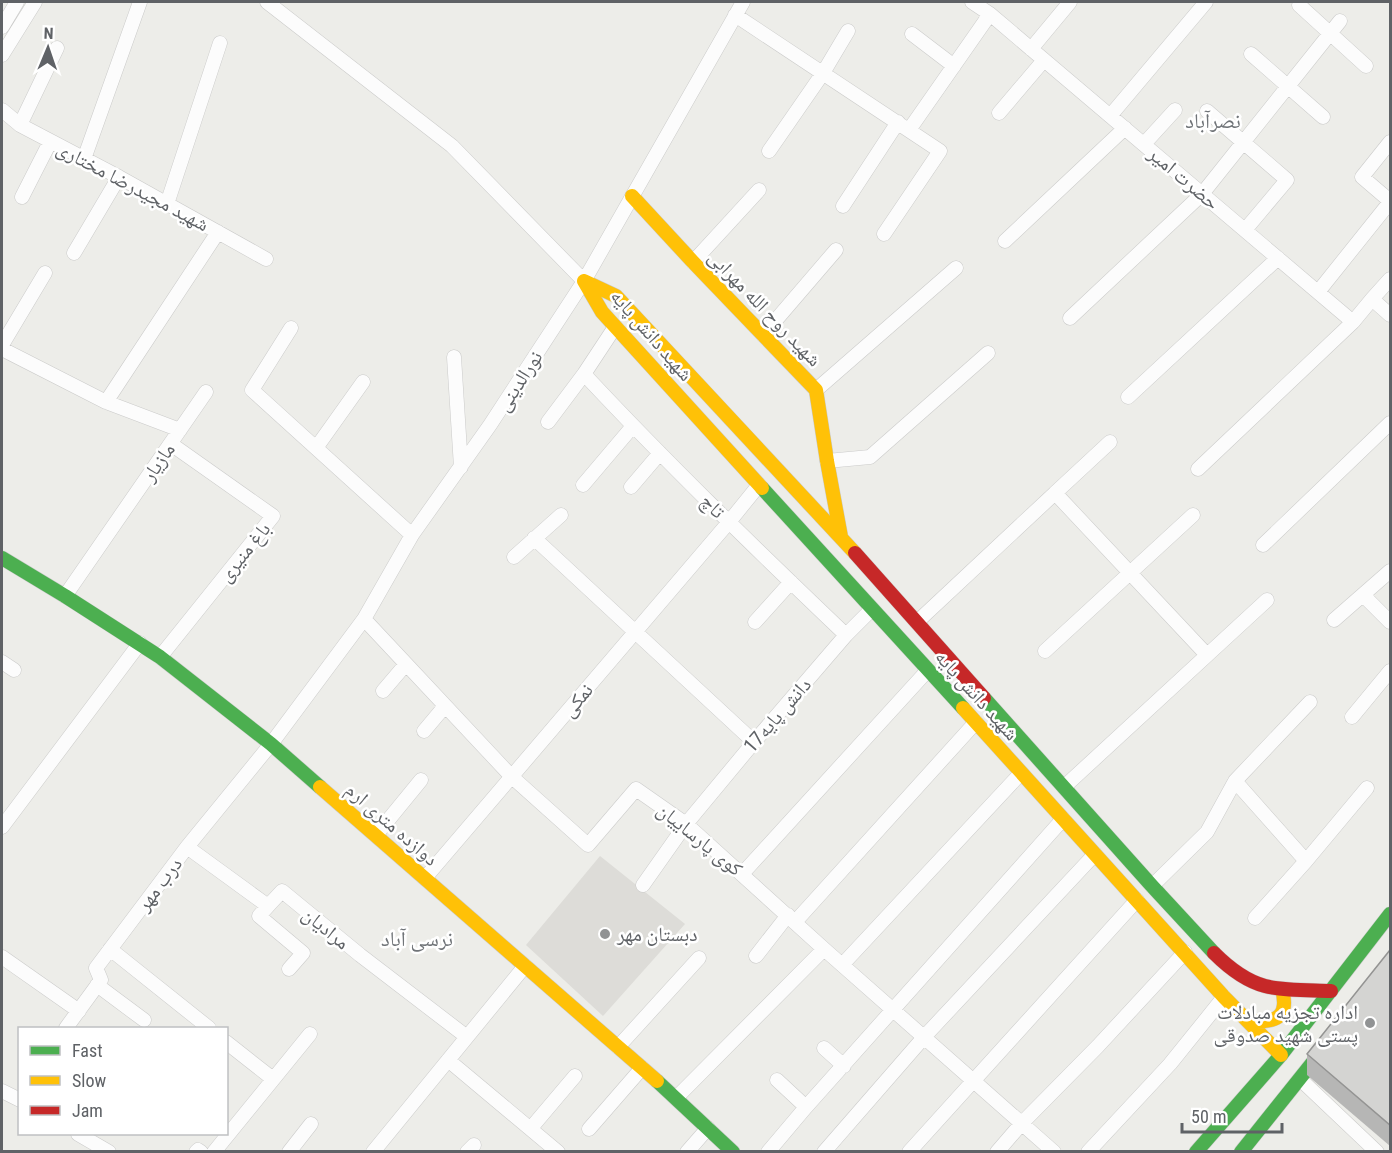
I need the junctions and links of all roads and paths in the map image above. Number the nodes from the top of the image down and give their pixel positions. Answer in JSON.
{"nodes":[{"id":1,"x":17,"y":2,"type":"edge"},
{"id":2,"x":35,"y":2,"type":"edge"},
{"id":3,"x":140,"y":2,"type":"edge"},
{"id":4,"x":267,"y":2,"type":"edge"},
{"id":5,"x":743,"y":2,"type":"edge"},
{"id":6,"x":972,"y":2,"type":"edge"},
{"id":7,"x":1070,"y":2,"type":"edge"},
{"id":8,"x":1206,"y":2,"type":"edge"},
{"id":9,"x":1299,"y":5,"type":"dead end"},
{"id":10,"x":990,"y":14,"type":"junction"},
{"id":11,"x":735,"y":15,"type":"junction"},
{"id":12,"x":1340,"y":21,"type":"dead end"},
{"id":13,"x":2,"y":27,"type":"edge"},
{"id":14,"x":848,"y":31,"type":"dead end"},
{"id":15,"x":1331,"y":33,"type":"junction"},
{"id":16,"x":912,"y":34,"type":"dead end"},
{"id":17,"x":220,"y":43,"type":"dead end"},
{"id":18,"x":57,"y":48,"type":"dead end"},
{"id":19,"x":1031,"y":49,"type":"junction"},
{"id":20,"x":1251,"y":54,"type":"dead end"},
{"id":21,"x":2,"y":55,"type":"edge"},
{"id":22,"x":1044,"y":60,"type":"junction"},
{"id":23,"x":954,"y":66,"type":"junction"},
{"id":24,"x":1366,"y":66,"type":"dead end"},
{"id":25,"x":823,"y":73,"type":"junction"},
{"id":26,"x":1288,"y":86,"type":"junction"},
{"id":27,"x":2,"y":110,"type":"edge"},
{"id":28,"x":1175,"y":110,"type":"dead end"},
{"id":29,"x":1207,"y":111,"type":"dead end"},
{"id":30,"x":999,"y":113,"type":"dead end"},
{"id":31,"x":1110,"y":116,"type":"junction"},
{"id":32,"x":1323,"y":117,"type":"dead end"},
{"id":33,"x":20,"y":125,"type":"junction"},
{"id":34,"x":903,"y":126,"type":"junction"},
{"id":35,"x":1125,"y":128,"type":"junction"},
{"id":36,"x":50,"y":141,"type":"junction"},
{"id":37,"x":1243,"y":142,"type":"junction"},
{"id":38,"x":1390,"y":142,"type":"edge"},
{"id":39,"x":1144,"y":144,"type":"junction"},
{"id":40,"x":769,"y":151,"type":"dead end"},
{"id":41,"x":84,"y":159,"type":"junction"},
{"id":42,"x":119,"y":177,"type":"junction"},
{"id":43,"x":759,"y":190,"type":"dead end"},
{"id":44,"x":1202,"y":194,"type":"junction"},
{"id":45,"x":632,"y":196,"type":"junction"},
{"id":46,"x":22,"y":197,"type":"dead end"},
{"id":47,"x":1390,"y":201,"type":"edge"},
{"id":48,"x":167,"y":204,"type":"junction"},
{"id":49,"x":843,"y":206,"type":"dead end"},
{"id":50,"x":1245,"y":230,"type":"junction"},
{"id":51,"x":218,"y":232,"type":"junction"},
{"id":52,"x":884,"y":234,"type":"dead end"},
{"id":53,"x":1005,"y":241,"type":"dead end"},
{"id":54,"x":836,"y":250,"type":"dead end"},
{"id":55,"x":74,"y":253,"type":"dead end"},
{"id":56,"x":1278,"y":258,"type":"junction"},
{"id":57,"x":266,"y":259,"type":"dead end"},
{"id":58,"x":693,"y":262,"type":"junction"},
{"id":59,"x":956,"y":268,"type":"dead end"},
{"id":60,"x":45,"y":273,"type":"dead end"},
{"id":61,"x":1390,"y":279,"type":"edge"},
{"id":62,"x":584,"y":281,"type":"junction"},
{"id":63,"x":1318,"y":292,"type":"junction"},
{"id":64,"x":1372,"y":299,"type":"junction"},
{"id":65,"x":1390,"y":315,"type":"edge"},
{"id":66,"x":1070,"y":318,"type":"dead end"},
{"id":67,"x":1353,"y":322,"type":"junction"},
{"id":68,"x":615,"y":327,"type":"junction"},
{"id":69,"x":291,"y":328,"type":"dead end"},
{"id":70,"x":763,"y":334,"type":"junction"},
{"id":71,"x":2,"y":347,"type":"edge"},
{"id":72,"x":988,"y":353,"type":"dead end"},
{"id":73,"x":454,"y":357,"type":"dead end"},
{"id":74,"x":584,"y":374,"type":"junction"},
{"id":75,"x":363,"y":382,"type":"dead end"},
{"id":76,"x":816,"y":390,"type":"junction"},
{"id":77,"x":206,"y":392,"type":"dead end"},
{"id":78,"x":1128,"y":398,"type":"dead end"},
{"id":79,"x":106,"y":402,"type":"junction"},
{"id":80,"x":548,"y":422,"type":"dead end"},
{"id":81,"x":1390,"y":423,"type":"edge"},
{"id":82,"x":633,"y":426,"type":"junction"},
{"id":83,"x":180,"y":430,"type":"junction"},
{"id":84,"x":1110,"y":442,"type":"dead end"},
{"id":85,"x":171,"y":444,"type":"junction"},
{"id":86,"x":316,"y":448,"type":"junction"},
{"id":87,"x":660,"y":453,"type":"junction"},
{"id":88,"x":827,"y":461,"type":"junction"},
{"id":89,"x":461,"y":467,"type":"junction"},
{"id":90,"x":1198,"y":469,"type":"dead end"},
{"id":91,"x":583,"y":485,"type":"dead end"},
{"id":92,"x":759,"y":485,"type":"junction"},
{"id":93,"x":631,"y":487,"type":"dead end"},
{"id":94,"x":1055,"y":493,"type":"junction"},
{"id":95,"x":561,"y":515,"type":"dead end"},
{"id":96,"x":1194,"y":515,"type":"dead end"},
{"id":97,"x":729,"y":522,"type":"junction"},
{"id":98,"x":412,"y":536,"type":"junction"},
{"id":99,"x":534,"y":538,"type":"junction"},
{"id":100,"x":841,"y":538,"type":"junction"},
{"id":101,"x":1263,"y":545,"type":"dead end"},
{"id":102,"x":823,"y":555,"type":"junction"},
{"id":103,"x":514,"y":557,"type":"dead end"},
{"id":104,"x":2,"y":558,"type":"edge"},
{"id":105,"x":1390,"y":571,"type":"edge"},
{"id":106,"x":1130,"y":572,"type":"junction"},
{"id":107,"x":791,"y":582,"type":"junction"},
{"id":108,"x":1363,"y":595,"type":"junction"},
{"id":109,"x":65,"y":596,"type":"junction"},
{"id":110,"x":1267,"y":600,"type":"dead end"},
{"id":111,"x":872,"y":609,"type":"junction"},
{"id":112,"x":364,"y":619,"type":"junction"},
{"id":113,"x":1334,"y":620,"type":"dead end"},
{"id":114,"x":755,"y":622,"type":"dead end"},
{"id":115,"x":916,"y":622,"type":"junction"},
{"id":116,"x":1390,"y":622,"type":"edge"},
{"id":117,"x":635,"y":632,"type":"junction"},
{"id":118,"x":846,"y":635,"type":"junction"},
{"id":119,"x":140,"y":643,"type":"junction"},
{"id":120,"x":1045,"y":651,"type":"dead end"},
{"id":121,"x":1207,"y":655,"type":"junction"},
{"id":122,"x":160,"y":657,"type":"junction"},
{"id":123,"x":2,"y":662,"type":"edge"},
{"id":124,"x":406,"y":664,"type":"junction"},
{"id":125,"x":14,"y":670,"type":"dead end"},
{"id":126,"x":928,"y":670,"type":"junction"},
{"id":127,"x":1390,"y":671,"type":"edge"},
{"id":128,"x":383,"y":691,"type":"dead end"},
{"id":129,"x":1310,"y":702,"type":"dead end"},
{"id":130,"x":445,"y":706,"type":"junction"},
{"id":131,"x":1352,"y":717,"type":"dead end"},
{"id":132,"x":976,"y":722,"type":"junction"},
{"id":133,"x":424,"y":731,"type":"dead end"},
{"id":134,"x":754,"y":742,"type":"junction"},
{"id":135,"x":271,"y":744,"type":"junction"},
{"id":136,"x":1021,"y":772,"type":"junction"},
{"id":137,"x":512,"y":777,"type":"junction"},
{"id":138,"x":421,"y":780,"type":"dead end"},
{"id":139,"x":1235,"y":781,"type":"junction"},
{"id":140,"x":1064,"y":787,"type":"junction"},
{"id":141,"x":1367,"y":788,"type":"dead end"},
{"id":142,"x":1063,"y":819,"type":"junction"},
{"id":143,"x":686,"y":825,"type":"junction"},
{"id":144,"x":2,"y":827,"type":"edge"},
{"id":145,"x":376,"y":835,"type":"junction"},
{"id":146,"x":187,"y":847,"type":"junction"},
{"id":147,"x":1095,"y":854,"type":"junction"},
{"id":148,"x":1306,"y":861,"type":"junction"},
{"id":149,"x":742,"y":873,"type":"junction"},
{"id":150,"x":426,"y":878,"type":"junction"},
{"id":151,"x":643,"y":885,"type":"dead end"},
{"id":152,"x":1152,"y":886,"type":"junction"},
{"id":153,"x":1137,"y":900,"type":"junction"},
{"id":154,"x":268,"y":906,"type":"junction"},
{"id":155,"x":1390,"y":914,"type":"edge"},
{"id":156,"x":1255,"y":918,"type":"dead end"},
{"id":157,"x":791,"y":919,"type":"junction"},
{"id":158,"x":2,"y":946,"type":"edge"},
{"id":159,"x":110,"y":949,"type":"junction"},
{"id":160,"x":824,"y":949,"type":"junction"},
{"id":161,"x":2,"y":952,"type":"edge"},
{"id":162,"x":1185,"y":952,"type":"junction"},
{"id":163,"x":756,"y":956,"type":"dead end"},
{"id":164,"x":2,"y":957,"type":"edge"},
{"id":165,"x":699,"y":958,"type":"dead end"},
{"id":166,"x":842,"y":965,"type":"junction"},
{"id":167,"x":525,"y":966,"type":"junction"},
{"id":168,"x":289,"y":969,"type":"dead end"},
{"id":169,"x":97,"y":985,"type":"junction"},
{"id":170,"x":1282,"y":988,"type":"junction"},
{"id":171,"x":1330,"y":990,"type":"junction"},
{"id":172,"x":1224,"y":997,"type":"junction"},
{"id":173,"x":893,"y":1009,"type":"junction"},
{"id":174,"x":79,"y":1011,"type":"junction"},
{"id":175,"x":144,"y":1020,"type":"dead end"},
{"id":176,"x":1248,"y":1021,"type":"junction"},
{"id":177,"x":67,"y":1027,"type":"edge"},
{"id":178,"x":207,"y":1027,"type":"edge"},
{"id":179,"x":310,"y":1034,"type":"dead end"},
{"id":180,"x":925,"y":1036,"type":"junction"},
{"id":181,"x":467,"y":1037,"type":"junction"},
{"id":182,"x":1329,"y":1042,"type":"edge"},
{"id":183,"x":228,"y":1044,"type":"edge"},
{"id":184,"x":618,"y":1047,"type":"junction"},
{"id":185,"x":824,"y":1048,"type":"dead end"},
{"id":186,"x":1281,"y":1055,"type":"junction"},
{"id":187,"x":448,"y":1060,"type":"junction"},
{"id":188,"x":844,"y":1066,"type":"junction"},
{"id":189,"x":642,"y":1068,"type":"junction"},
{"id":190,"x":575,"y":1076,"type":"dead end"},
{"id":191,"x":273,"y":1079,"type":"junction"},
{"id":192,"x":1300,"y":1079,"type":"junction"},
{"id":193,"x":777,"y":1080,"type":"dead end"},
{"id":194,"x":973,"y":1081,"type":"junction"},
{"id":195,"x":2,"y":1091,"type":"edge"},
{"id":196,"x":18,"y":1097,"type":"edge"},
{"id":197,"x":676,"y":1098,"type":"junction"},
{"id":198,"x":806,"y":1107,"type":"junction"},
{"id":199,"x":1022,"y":1123,"type":"junction"},
{"id":200,"x":311,"y":1124,"type":"dead end"},
{"id":201,"x":531,"y":1128,"type":"junction"},
{"id":202,"x":708,"y":1128,"type":"junction"},
{"id":203,"x":589,"y":1129,"type":"dead end"},
{"id":204,"x":80,"y":1135,"type":"edge"},
{"id":205,"x":228,"y":1135,"type":"edge"},
{"id":206,"x":228,"y":1135,"type":"edge"},
{"id":207,"x":109,"y":1152,"type":"edge"},
{"id":208,"x":214,"y":1152,"type":"edge"},
{"id":209,"x":289,"y":1152,"type":"edge"},
{"id":210,"x":373,"y":1152,"type":"edge"},
{"id":211,"x":558,"y":1152,"type":"edge"},
{"id":212,"x":687,"y":1152,"type":"edge"},
{"id":213,"x":733,"y":1152,"type":"edge"},
{"id":214,"x":768,"y":1152,"type":"edge"},
{"id":215,"x":824,"y":1152,"type":"edge"},
{"id":216,"x":909,"y":1152,"type":"edge"},
{"id":217,"x":997,"y":1152,"type":"edge"},
{"id":218,"x":1054,"y":1152,"type":"edge"},
{"id":219,"x":1088,"y":1152,"type":"edge"},
{"id":220,"x":1196,"y":1152,"type":"edge"},
{"id":221,"x":1241,"y":1152,"type":"edge"},
{"id":222,"x":1377,"y":1152,"type":"edge"}],
"edges":[{"from":1,"to":13,"type":"street"},
{"from":2,"to":21,"type":"street"},
{"from":3,"to":41,"type":"street"},
{"from":4,"to":62,"type":"street"},
{"from":5,"to":11,"type":"street","name":"نورالدینی"},
{"from":6,"to":10,"type":"street","name":"حضرت امیر"},
{"from":7,"to":19,"type":"street"},
{"from":8,"to":31,"type":"street"},
{"from":9,"to":15,"type":"street"},
{"from":10,"to":19,"type":"street","name":"حضرت امیر"},
{"from":10,"to":23,"type":"street"},
{"from":11,"to":25,"type":"street"},
{"from":11,"to":45,"type":"street","name":"نورالدینی"},
{"from":12,"to":15,"type":"street"},
{"from":14,"to":25,"type":"street"},
{"from":15,"to":24,"type":"street"},
{"from":15,"to":26,"type":"street"},
{"from":16,"to":23,"type":"street"},
{"from":17,"to":48,"type":"street"},
{"from":18,"to":33,"type":"street"},
{"from":19,"to":22,"type":"street","name":"حضرت امیر"},
{"from":20,"to":26,"type":"street"},
{"from":22,"to":30,"type":"street"},
{"from":22,"to":31,"type":"street","name":"حضرت امیر"},
{"from":23,"to":34,"type":"street"},
{"from":25,"to":34,"type":"street"},
{"from":25,"to":40,"type":"street"},
{"from":26,"to":32,"type":"street"},
{"from":26,"to":37,"type":"street"},
{"from":27,"to":33,"type":"street","name":"شهید مجیدرضا مختاری"},
{"from":28,"to":39,"type":"street"},
{"from":29,"to":37,"type":"street"},
{"from":31,"to":35,"type":"street","name":"حضرت امیر"},
{"from":33,"to":36,"type":"street","name":"شهید مجیدرضا مختاری"},
{"from":34,"to":49,"type":"street"},
{"from":34,"to":52,"type":"street"},
{"from":35,"to":39,"type":"street","name":"حضرت امیر"},
{"from":35,"to":53,"type":"street"},
{"from":36,"to":41,"type":"street","name":"شهید مجیدرضا مختاری"},
{"from":36,"to":46,"type":"street"},
{"from":37,"to":44,"type":"street"},
{"from":37,"to":50,"type":"street"},
{"from":38,"to":47,"type":"street"},
{"from":39,"to":44,"type":"street","name":"حضرت امیر"},
{"from":41,"to":42,"type":"street","name":"شهید مجیدرضا مختاری"},
{"from":42,"to":48,"type":"street","name":"شهید مجیدرضا مختاری"},
{"from":42,"to":55,"type":"street"},
{"from":43,"to":58,"type":"street"},
{"from":44,"to":50,"type":"street","name":"حضرت امیر"},
{"from":44,"to":66,"type":"street"},
{"from":45,"to":58,"type":"street","name":"شهید روح الله مهرابی"},
{"from":45,"to":62,"type":"street","name":"نورالدینی"},
{"from":47,"to":63,"type":"street"},
{"from":48,"to":51,"type":"street","name":"شهید مجیدرضا مختاری"},
{"from":50,"to":56,"type":"street","name":"حضرت امیر"},
{"from":51,"to":57,"type":"street","name":"شهید مجیدرضا مختاری"},
{"from":51,"to":79,"type":"street"},
{"from":54,"to":70,"type":"street"},
{"from":56,"to":63,"type":"street","name":"حضرت امیر"},
{"from":56,"to":78,"type":"street"},
{"from":58,"to":70,"type":"street","name":"شهید روح الله مهرابی"},
{"from":59,"to":76,"type":"street"},
{"from":60,"to":71,"type":"street"},
{"from":61,"to":64,"type":"street"},
{"from":62,"to":68,"type":"street","name":"شهید دانش پایه"},
{"from":62,"to":89,"type":"street","name":"نورالدینی"},
{"from":62,"to":100,"type":"street","name":"شهید دانش پایه"},
{"from":63,"to":67,"type":"street","name":"حضرت امیر"},
{"from":64,"to":65,"type":"street"},
{"from":64,"to":67,"type":"street"},
{"from":67,"to":90,"type":"street"},
{"from":68,"to":74,"type":"street"},
{"from":68,"to":92,"type":"street","name":"شهید دانش پایه"},
{"from":69,"to":86,"type":"street"},
{"from":70,"to":76,"type":"street","name":"شهید روح الله مهرابی"},
{"from":71,"to":79,"type":"street","name":"مازیار"},
{"from":72,"to":88,"type":"street"},
{"from":73,"to":89,"type":"street"},
{"from":74,"to":80,"type":"street"},
{"from":74,"to":82,"type":"street","name":"تاچ"},
{"from":75,"to":86,"type":"street"},
{"from":76,"to":88,"type":"street","name":"شهید روح الله مهرابی"},
{"from":77,"to":83,"type":"street"},
{"from":79,"to":83,"type":"street","name":"مازیار"},
{"from":81,"to":101,"type":"street"},
{"from":82,"to":87,"type":"street","name":"تاچ"},
{"from":82,"to":91,"type":"street"},
{"from":83,"to":85,"type":"street","name":"مازیار"},
{"from":84,"to":94,"type":"street"},
{"from":85,"to":109,"type":"street","name":"مازیار"},
{"from":85,"to":122,"type":"street","name":"باغ منیری"},
{"from":86,"to":98,"type":"street"},
{"from":87,"to":93,"type":"street"},
{"from":87,"to":97,"type":"street","name":"تاچ"},
{"from":88,"to":100,"type":"street","name":"شهید روح الله مهرابی"},
{"from":89,"to":98,"type":"street","name":"نورالدینی"},
{"from":92,"to":97,"type":"street","name":"نمکی"},
{"from":92,"to":102,"type":"street","name":"شهید دانش پایه"},
{"from":94,"to":106,"type":"street"},
{"from":94,"to":115,"type":"street"},
{"from":95,"to":99,"type":"street"},
{"from":96,"to":106,"type":"street"},
{"from":97,"to":107,"type":"street","name":"تاچ"},
{"from":97,"to":117,"type":"street","name":"نمکی"},
{"from":98,"to":112,"type":"street","name":"نورالدینی"},
{"from":99,"to":103,"type":"street"},
{"from":99,"to":117,"type":"street"},
{"from":100,"to":102,"type":"street"},
{"from":100,"to":115,"type":"street","name":"شهید دانش پایه"},
{"from":102,"to":111,"type":"street","name":"شهید دانش پایه"},
{"from":104,"to":109,"type":"street","name":"دوازده متری ارم"},
{"from":105,"to":108,"type":"street"},
{"from":106,"to":120,"type":"street"},
{"from":106,"to":121,"type":"street"},
{"from":107,"to":114,"type":"street"},
{"from":107,"to":118,"type":"street","name":"تاچ"},
{"from":108,"to":113,"type":"street"},
{"from":108,"to":116,"type":"street"},
{"from":109,"to":119,"type":"street","name":"دوازده متری ارم"},
{"from":110,"to":121,"type":"street"},
{"from":111,"to":118,"type":"street","name":"دانش پایه17"},
{"from":111,"to":126,"type":"street","name":"شهید دانش پایه"},
{"from":112,"to":124,"type":"street","name":"کوی پارساییان"},
{"from":112,"to":135,"type":"street","name":"نورالدینی"},
{"from":115,"to":140,"type":"street","name":"شهید دانش پایه"},
{"from":117,"to":134,"type":"street"},
{"from":117,"to":137,"type":"street","name":"نمکی"},
{"from":118,"to":134,"type":"street","name":"دانش پایه17"},
{"from":119,"to":122,"type":"street","name":"دوازده متری ارم"},
{"from":119,"to":144,"type":"street"},
{"from":121,"to":140,"type":"street"},
{"from":122,"to":135,"type":"street","name":"دوازده متری ارم"},
{"from":123,"to":125,"type":"street"},
{"from":124,"to":128,"type":"street"},
{"from":124,"to":130,"type":"street","name":"کوی پارساییان"},
{"from":126,"to":132,"type":"street","name":"شهید دانش پایه"},
{"from":126,"to":149,"type":"street"},
{"from":127,"to":131,"type":"street"},
{"from":129,"to":139,"type":"street"},
{"from":130,"to":133,"type":"street"},
{"from":130,"to":137,"type":"street","name":"کوی پارساییان"},
{"from":132,"to":136,"type":"street","name":"شهید دانش پایه"},
{"from":132,"to":157,"type":"street"},
{"from":134,"to":143,"type":"street","name":"دانش پایه17"},
{"from":135,"to":145,"type":"street","name":"دوازده متری ارم"},
{"from":135,"to":146,"type":"street","name":"درب مهر"},
{"from":136,"to":142,"type":"street","name":"شهید دانش پایه"},
{"from":136,"to":166,"type":"street"},
{"from":137,"to":143,"type":"street","name":"کوی پارساییان"},
{"from":137,"to":150,"type":"street","name":"نمکی"},
{"from":138,"to":145,"type":"street"},
{"from":139,"to":148,"type":"street"},
{"from":139,"to":152,"type":"street"},
{"from":140,"to":152,"type":"street","name":"شهید دانش پایه"},
{"from":141,"to":148,"type":"street"},
{"from":142,"to":147,"type":"street","name":"شهید دانش پایه"},
{"from":142,"to":173,"type":"street"},
{"from":143,"to":149,"type":"street","name":"کوی پارساییان"},
{"from":143,"to":151,"type":"street","name":"دانش پایه17"},
{"from":145,"to":150,"type":"street","name":"دوازده متری ارم"},
{"from":146,"to":154,"type":"street"},
{"from":146,"to":159,"type":"street","name":"درب مهر"},
{"from":147,"to":153,"type":"street","name":"شهید دانش پایه"},
{"from":147,"to":180,"type":"street"},
{"from":148,"to":156,"type":"street"},
{"from":149,"to":157,"type":"street","name":"کوی پارساییان"},
{"from":150,"to":167,"type":"street","name":"دوازده متری ارم"},
{"from":152,"to":170,"type":"street","name":"شهید دانش پایه"},
{"from":153,"to":162,"type":"street","name":"شهید دانش پایه"},
{"from":153,"to":194,"type":"street"},
{"from":154,"to":168,"type":"street"},
{"from":154,"to":181,"type":"street","name":"مرادیان"},
{"from":155,"to":171,"type":"street"},
{"from":157,"to":160,"type":"street","name":"کوی پارساییان"},
{"from":157,"to":163,"type":"street"},
{"from":158,"to":161,"type":"street"},
{"from":159,"to":169,"type":"street","name":"درب مهر"},
{"from":159,"to":178,"type":"street"},
{"from":160,"to":166,"type":"street","name":"کوی پارساییان"},
{"from":160,"to":197,"type":"street"},
{"from":162,"to":172,"type":"street","name":"شهید دانش پایه"},
{"from":162,"to":199,"type":"street"},
{"from":164,"to":174,"type":"street"},
{"from":165,"to":184,"type":"street"},
{"from":166,"to":173,"type":"street","name":"کوی پارساییان"},
{"from":167,"to":181,"type":"street"},
{"from":167,"to":184,"type":"street","name":"دوازده متری ارم"},
{"from":169,"to":174,"type":"street","name":"درب مهر"},
{"from":169,"to":175,"type":"street"},
{"from":170,"to":171,"type":"street","name":"شهید دانش پایه"},
{"from":170,"to":176,"type":"street"},
{"from":171,"to":186,"type":"street"},
{"from":172,"to":176,"type":"street","name":"شهید دانش پایه"},
{"from":172,"to":219,"type":"street"},
{"from":173,"to":180,"type":"street","name":"کوی پارساییان"},
{"from":173,"to":188,"type":"street"},
{"from":174,"to":177,"type":"street","name":"درب مهر"},
{"from":176,"to":186,"type":"street","name":"شهید دانش پایه"},
{"from":179,"to":191,"type":"street"},
{"from":180,"to":194,"type":"street","name":"کوی پارساییان"},
{"from":180,"to":215,"type":"street"},
{"from":181,"to":187,"type":"street"},
{"from":182,"to":192,"type":"street"},
{"from":183,"to":191,"type":"street"},
{"from":184,"to":189,"type":"street","name":"دوازده متری ارم"},
{"from":185,"to":188,"type":"street"},
{"from":186,"to":220,"type":"street"},
{"from":187,"to":201,"type":"street"},
{"from":187,"to":210,"type":"street"},
{"from":188,"to":198,"type":"street"},
{"from":189,"to":197,"type":"street","name":"دوازده متری ارم"},
{"from":189,"to":203,"type":"street"},
{"from":190,"to":201,"type":"street"},
{"from":191,"to":205,"type":"street"},
{"from":192,"to":221,"type":"street"},
{"from":192,"to":222,"type":"street"},
{"from":193,"to":198,"type":"street"},
{"from":194,"to":199,"type":"street","name":"کوی پارساییان"},
{"from":194,"to":216,"type":"street"},
{"from":195,"to":196,"type":"street"},
{"from":197,"to":202,"type":"street","name":"دوازده متری ارم"},
{"from":198,"to":214,"type":"street"},
{"from":199,"to":217,"type":"street"},
{"from":199,"to":218,"type":"street","name":"کوی پارساییان"},
{"from":200,"to":209,"type":"street"},
{"from":201,"to":211,"type":"street"},
{"from":202,"to":212,"type":"street"},
{"from":202,"to":213,"type":"street","name":"دوازده متری ارم"},
{"from":204,"to":207,"type":"street"},
{"from":206,"to":208,"type":"street"}]}
